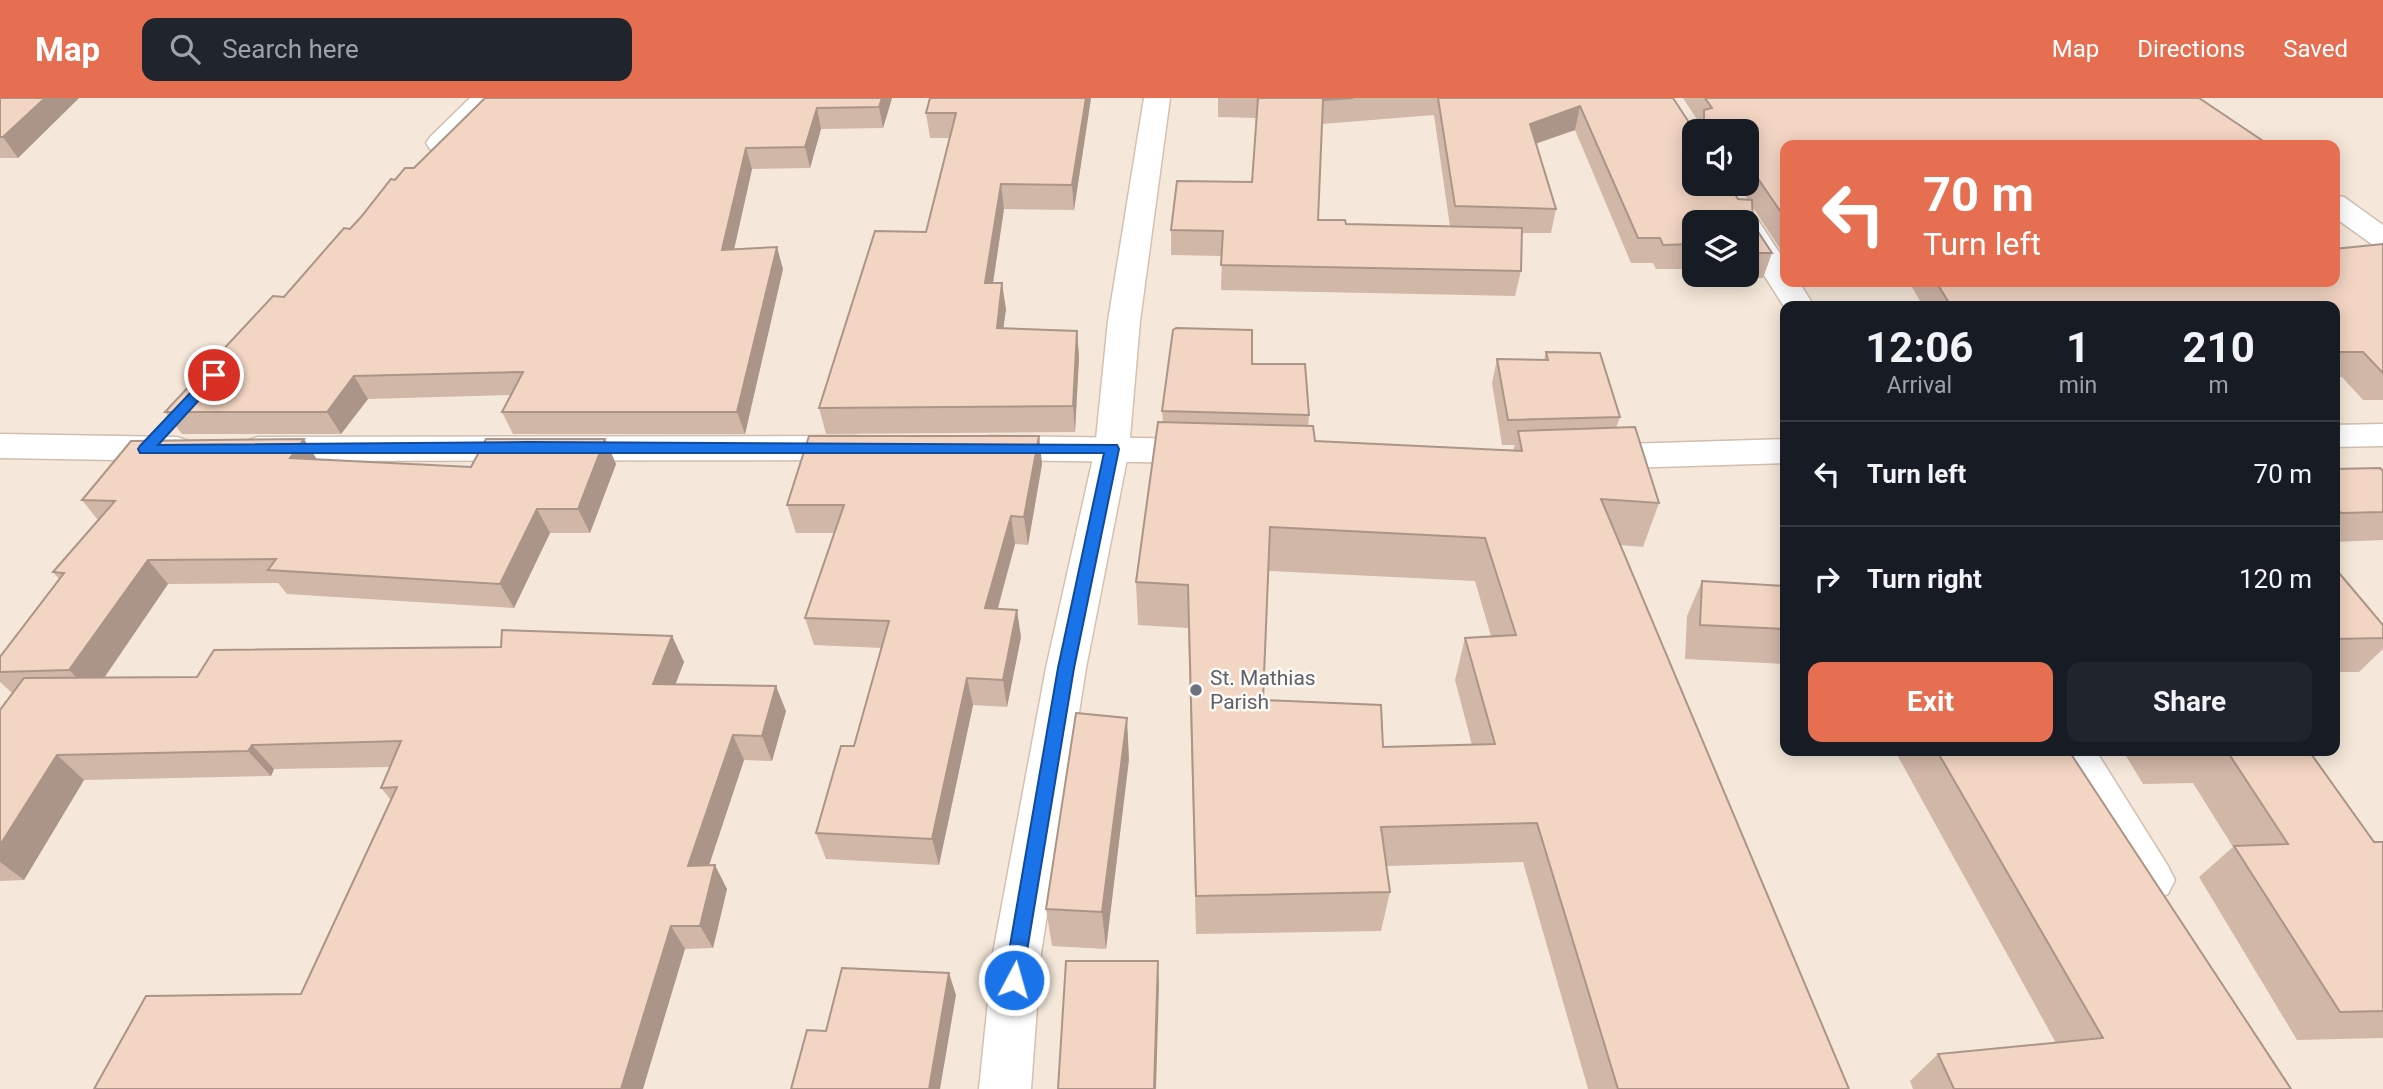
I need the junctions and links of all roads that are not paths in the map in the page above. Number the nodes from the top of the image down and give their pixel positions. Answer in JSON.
{"nodes":[{"id":1,"x":485,"y":98,"type":"edge"},
{"id":2,"x":1157,"y":98,"type":"edge"},
{"id":3,"x":417,"y":166,"type":"edge"},
{"id":4,"x":2340,"y":207,"type":"edge"},
{"id":5,"x":2383,"y":239,"type":"edge"},
{"id":6,"x":1759,"y":243,"type":"edge"},
{"id":7,"x":1780,"y":276,"type":"edge"},
{"id":8,"x":173,"y":420,"type":"edge"},
{"id":9,"x":2383,"y":435,"type":"edge"},
{"id":10,"x":2340,"y":436,"type":"edge"},
{"id":11,"x":0,"y":446,"type":"edge"},
{"id":12,"x":890,"y":448,"type":"edge"},
{"id":13,"x":959,"y":448,"type":"edge"},
{"id":14,"x":145,"y":449,"type":"junction"},
{"id":15,"x":1112,"y":449,"type":"junction"},
{"id":16,"x":1780,"y":451,"type":"edge"},
{"id":17,"x":1233,"y":452,"type":"edge"},
{"id":18,"x":1557,"y":458,"type":"edge"},
{"id":19,"x":2076,"y":756,"type":"edge"},
{"id":20,"x":2173,"y":914,"type":"edge"},
{"id":21,"x":1005,"y":1089,"type":"edge"}],
"edges":[{"from":1,"to":3,"type":"street"},
{"from":2,"to":15,"type":"street"},
{"from":4,"to":5,"type":"street"},
{"from":6,"to":7,"type":"street"},
{"from":8,"to":14,"type":"street"},
{"from":9,"to":10,"type":"street"},
{"from":11,"to":14,"type":"street"},
{"from":12,"to":14,"type":"street"},
{"from":13,"to":15,"type":"street"},
{"from":15,"to":17,"type":"street"},
{"from":15,"to":21,"type":"street"},
{"from":16,"to":18,"type":"street"},
{"from":19,"to":20,"type":"street"}]}
